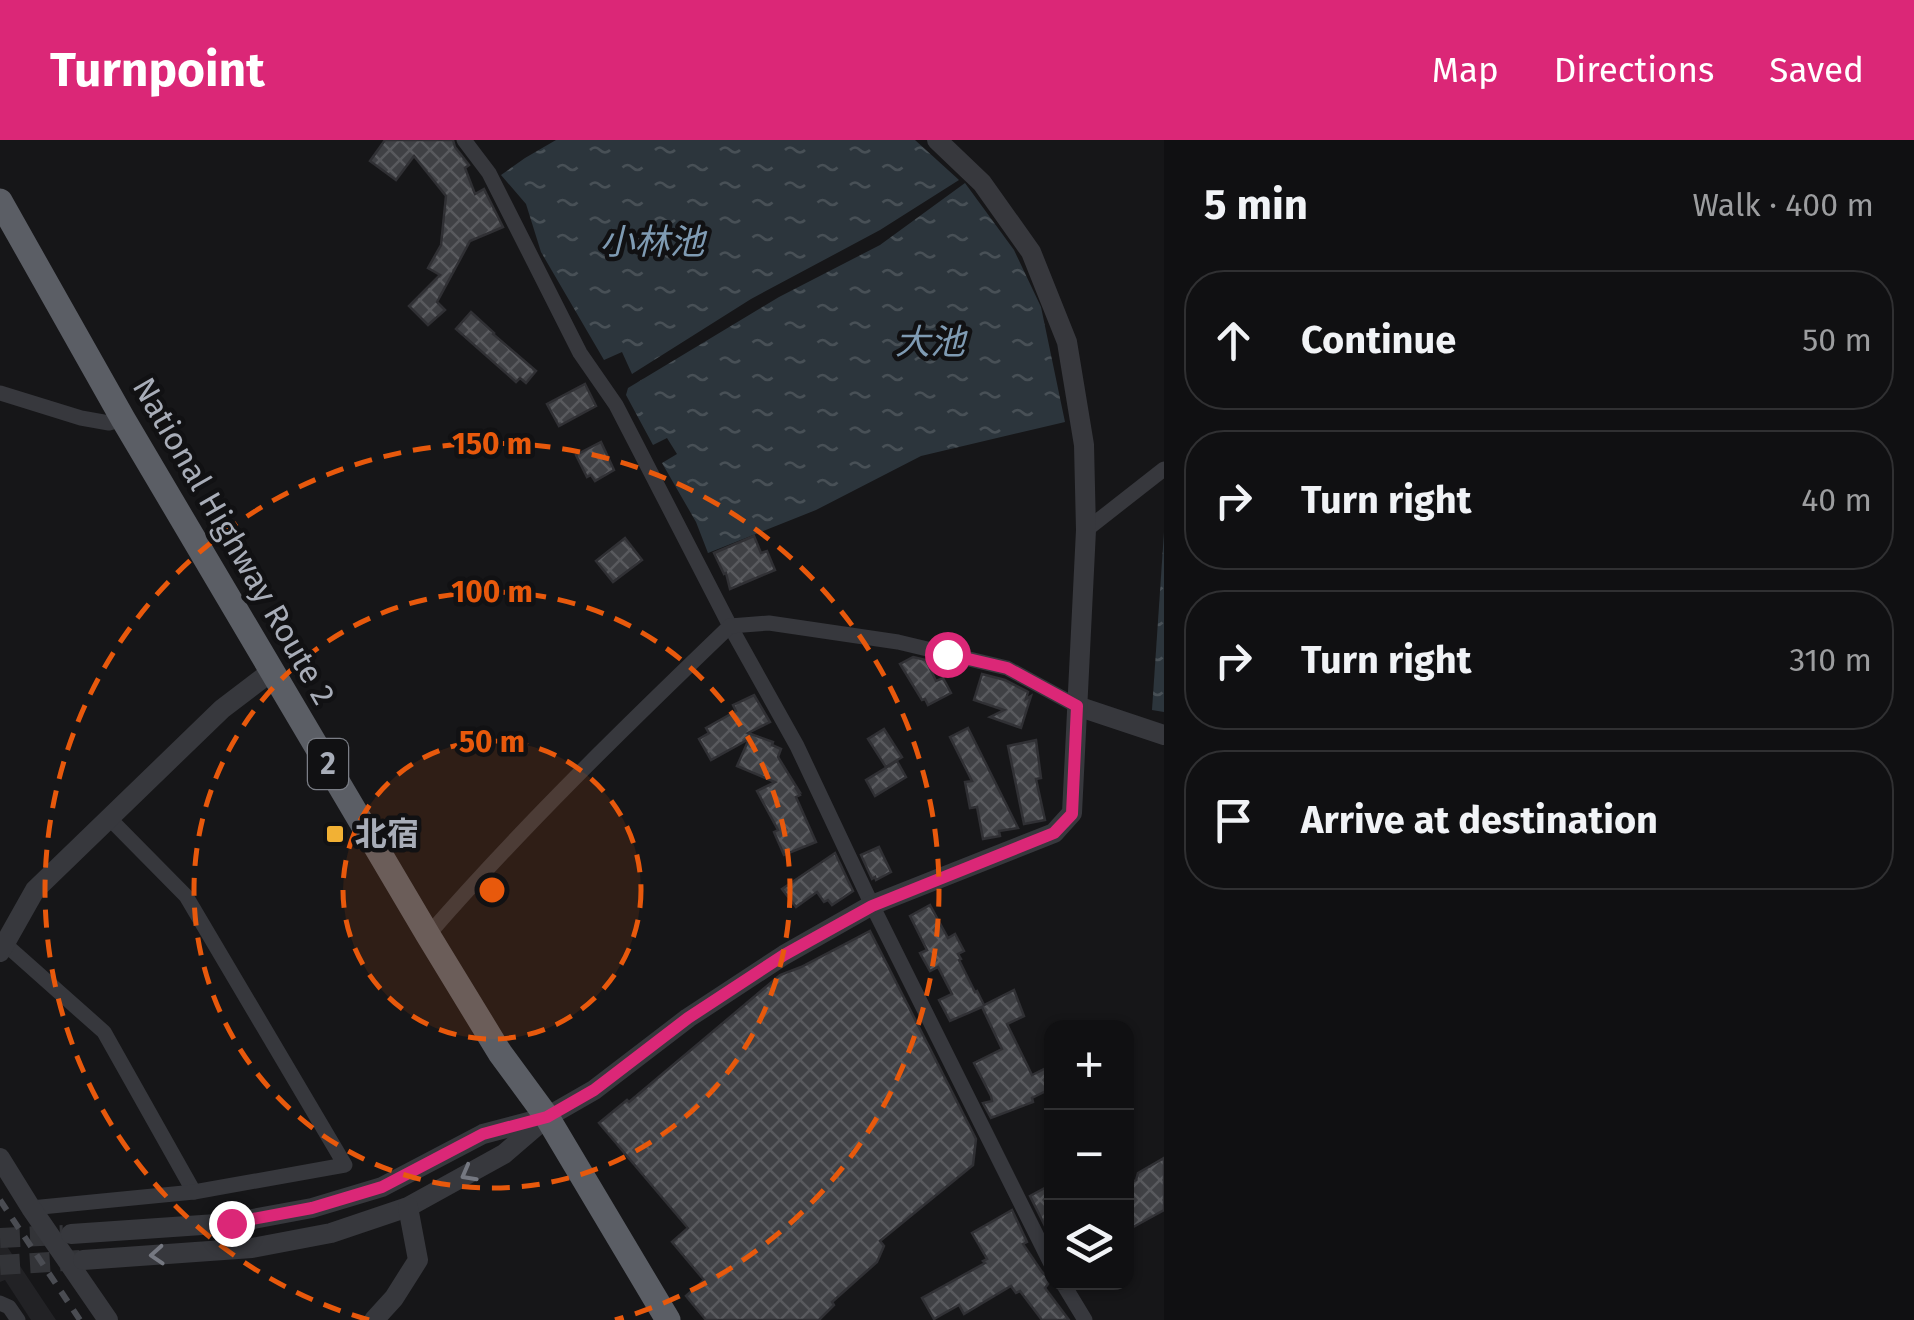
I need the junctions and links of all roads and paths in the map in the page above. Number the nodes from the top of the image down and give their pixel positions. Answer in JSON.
{"nodes":[{"id":1,"x":464,"y":140,"type":"edge"},
{"id":2,"x":937,"y":140,"type":"edge"},
{"id":3,"x":0,"y":201,"type":"edge"},
{"id":4,"x":0,"y":393,"type":"edge"},
{"id":5,"x":124,"y":418,"type":"junction"},
{"id":6,"x":1164,"y":470,"type":"edge"},
{"id":7,"x":1086,"y":530,"type":"junction"},
{"id":8,"x":730,"y":626,"type":"junction"},
{"id":9,"x":272,"y":671,"type":"junction"},
{"id":10,"x":1077,"y":706,"type":"junction"},
{"id":11,"x":1164,"y":736,"type":"edge"},
{"id":12,"x":110,"y":819,"type":"junction"},
{"id":13,"x":872,"y":906,"type":"junction"},
{"id":14,"x":428,"y":935,"type":"junction"},
{"id":15,"x":3,"y":948,"type":"edge"},
{"id":16,"x":547,"y":1117,"type":"junction"},
{"id":17,"x":0,"y":1158,"type":"edge"},
{"id":18,"x":194,"y":1192,"type":"junction"},
{"id":19,"x":408,"y":1207,"type":"junction"},
{"id":20,"x":31,"y":1208,"type":"junction"},
{"id":21,"x":72,"y":1234,"type":"tunnel mouth"},
{"id":22,"x":1044,"y":1253,"type":"edge"},
{"id":23,"x":83,"y":1260,"type":"tunnel mouth"},
{"id":24,"x":1067,"y":1290,"type":"edge"},
{"id":25,"x":0,"y":1303,"type":"edge"},
{"id":26,"x":18,"y":1320,"type":"edge"},
{"id":27,"x":108,"y":1320,"type":"edge"},
{"id":28,"x":374,"y":1320,"type":"edge"},
{"id":29,"x":668,"y":1320,"type":"edge"},
{"id":30,"x":1085,"y":1320,"type":"edge"}],
"edges":[{"from":1,"to":8,"type":"street"},
{"from":2,"to":7,"type":"street"},
{"from":3,"to":5,"type":"highway","name":"National Highway Route 2","number":"2"},
{"from":4,"to":5,"type":"street"},
{"from":5,"to":9,"type":"highway","name":"National Highway Route 2","number":"2"},
{"from":6,"to":7,"type":"street"},
{"from":7,"to":10,"type":"street"},
{"from":8,"to":10,"type":"street"},
{"from":8,"to":13,"type":"street"},
{"from":8,"to":14,"type":"street"},
{"from":9,"to":12,"type":"street"},
{"from":9,"to":14,"type":"highway","name":"National Highway Route 2","number":"2"},
{"from":10,"to":11,"type":"street"},
{"from":10,"to":13,"type":"street"},
{"from":12,"to":15,"type":"street"},
{"from":12,"to":18,"type":"street"},
{"from":13,"to":16,"type":"street"},
{"from":13,"to":22,"type":"street"},
{"from":14,"to":16,"type":"highway","name":"National Highway Route 2","number":"2"},
{"from":15,"to":18,"type":"street"},
{"from":16,"to":19,"type":"street","one_way":true},
{"from":16,"to":21,"type":"street"},
{"from":16,"to":29,"type":"highway","name":"National Highway Route 2","number":"2"},
{"from":17,"to":20,"type":"street"},
{"from":18,"to":20,"type":"street"},
{"from":19,"to":23,"type":"street","one_way":true},
{"from":19,"to":28,"type":"street"},
{"from":20,"to":27,"type":"street"},
{"from":24,"to":30,"type":"street"},
{"from":25,"to":26,"type":"street"}]}
